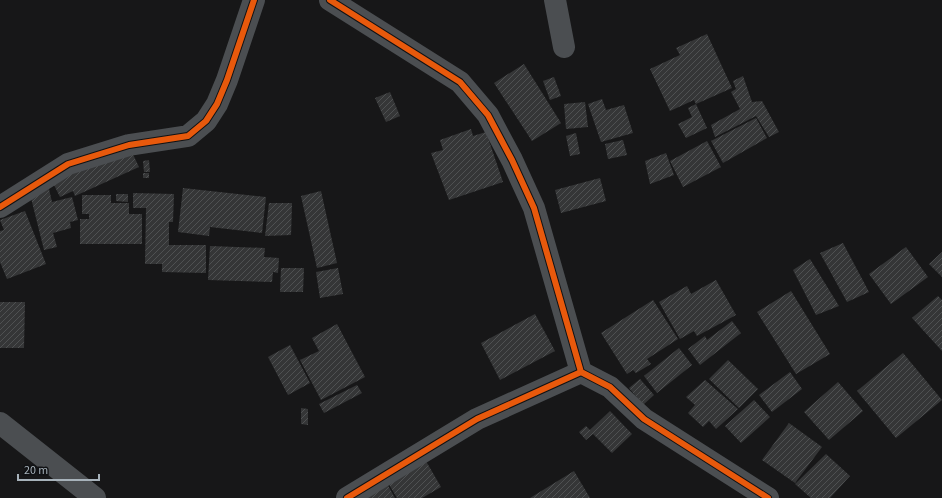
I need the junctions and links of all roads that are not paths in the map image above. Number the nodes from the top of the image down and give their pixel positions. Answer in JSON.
{"nodes":[{"id":1,"x":254,"y":0,"type":"edge"},
{"id":2,"x":330,"y":0,"type":"edge"},
{"id":3,"x":555,"y":0,"type":"edge"},
{"id":4,"x":564,"y":47,"type":"dead end"},
{"id":5,"x":0,"y":207,"type":"edge"},
{"id":6,"x":581,"y":372,"type":"junction"},
{"id":7,"x":0,"y":423,"type":"edge"},
{"id":8,"x":95,"y":498,"type":"edge"},
{"id":9,"x":347,"y":498,"type":"edge"},
{"id":10,"x":768,"y":498,"type":"edge"}],
"edges":[{"from":1,"to":5,"type":"street"},
{"from":2,"to":6,"type":"street"},
{"from":3,"to":4,"type":"street"},
{"from":6,"to":9,"type":"street"},
{"from":6,"to":10,"type":"street"},
{"from":7,"to":8,"type":"street"}]}
